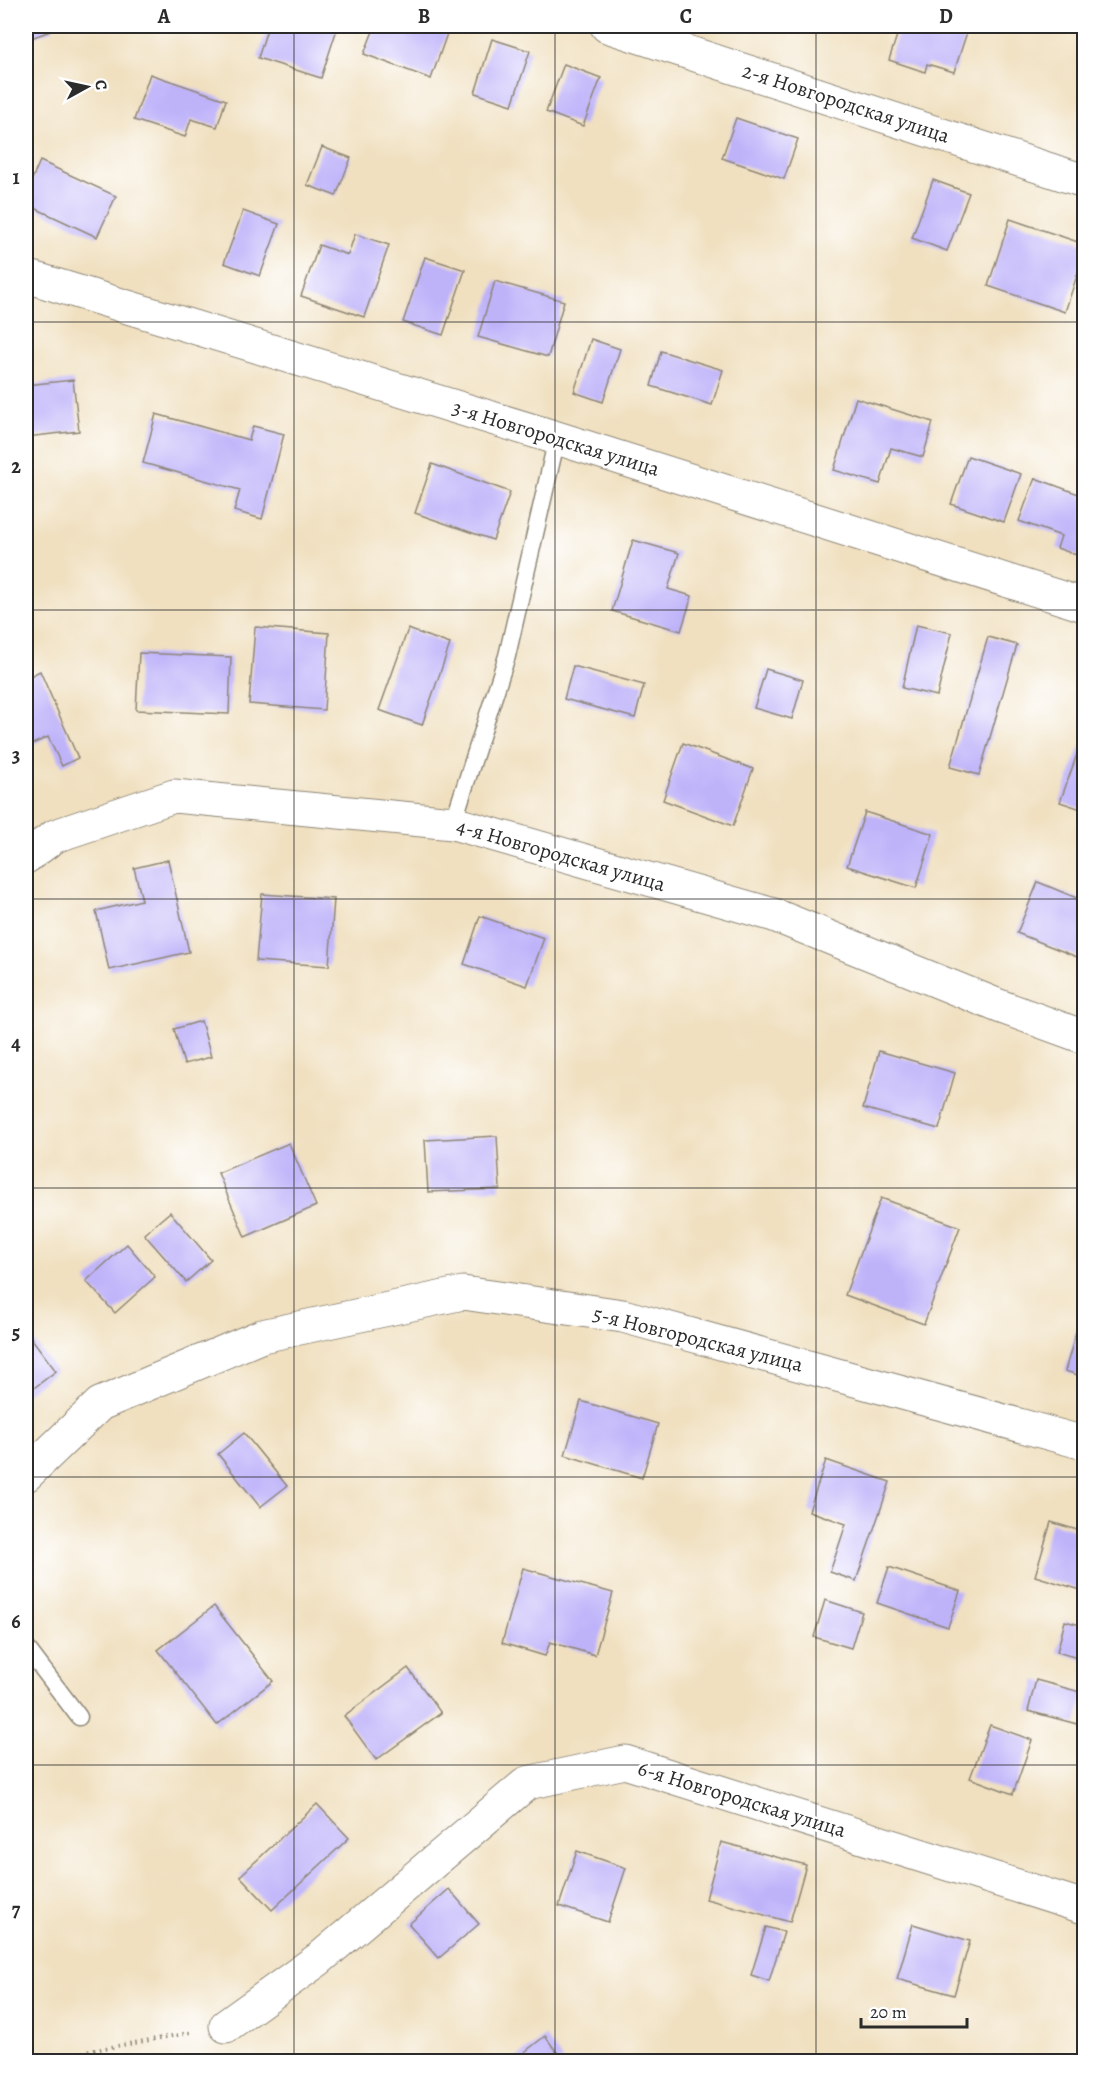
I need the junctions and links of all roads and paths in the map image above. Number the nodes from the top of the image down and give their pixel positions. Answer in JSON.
{"nodes":[{"id":1,"x":607,"y":26,"type":"edge"},
{"id":2,"x":1084,"y":181,"type":"edge"},
{"id":3,"x":26,"y":276,"type":"edge"},
{"id":4,"x":557,"y":438,"type":"junction"},
{"id":5,"x":1084,"y":605,"type":"edge"},
{"id":6,"x":453,"y":823,"type":"junction"},
{"id":7,"x":26,"y":857,"type":"edge"},
{"id":8,"x":1084,"y":1037,"type":"edge"},
{"id":9,"x":1084,"y":1443,"type":"edge"},
{"id":10,"x":26,"y":1474,"type":"edge"},
{"id":11,"x":26,"y":1647,"type":"edge"},
{"id":12,"x":79,"y":1717,"type":"dead end"},
{"id":13,"x":1084,"y":1907,"type":"edge"},
{"id":14,"x":226,"y":2026,"type":"joint"},
{"id":15,"x":29,"y":2061,"type":"edge"}],
"edges":[{"from":1,"to":2,"type":"street","name":"2-я Новгородская улица"},
{"from":3,"to":4,"type":"street","name":"3-я Новгородская улица"},
{"from":4,"to":5,"type":"street","name":"3-я Новгородская улица"},
{"from":4,"to":6,"type":"lane"},
{"from":6,"to":7,"type":"street","name":"4-я Новгородская улица"},
{"from":6,"to":8,"type":"street","name":"4-я Новгородская улица"},
{"from":9,"to":10,"type":"street","name":"5-я Новгородская улица"},
{"from":11,"to":12,"type":"lane"},
{"from":13,"to":14,"type":"street","name":"6-я Новгородская улица"},
{"from":14,"to":15,"type":"path"}]}
